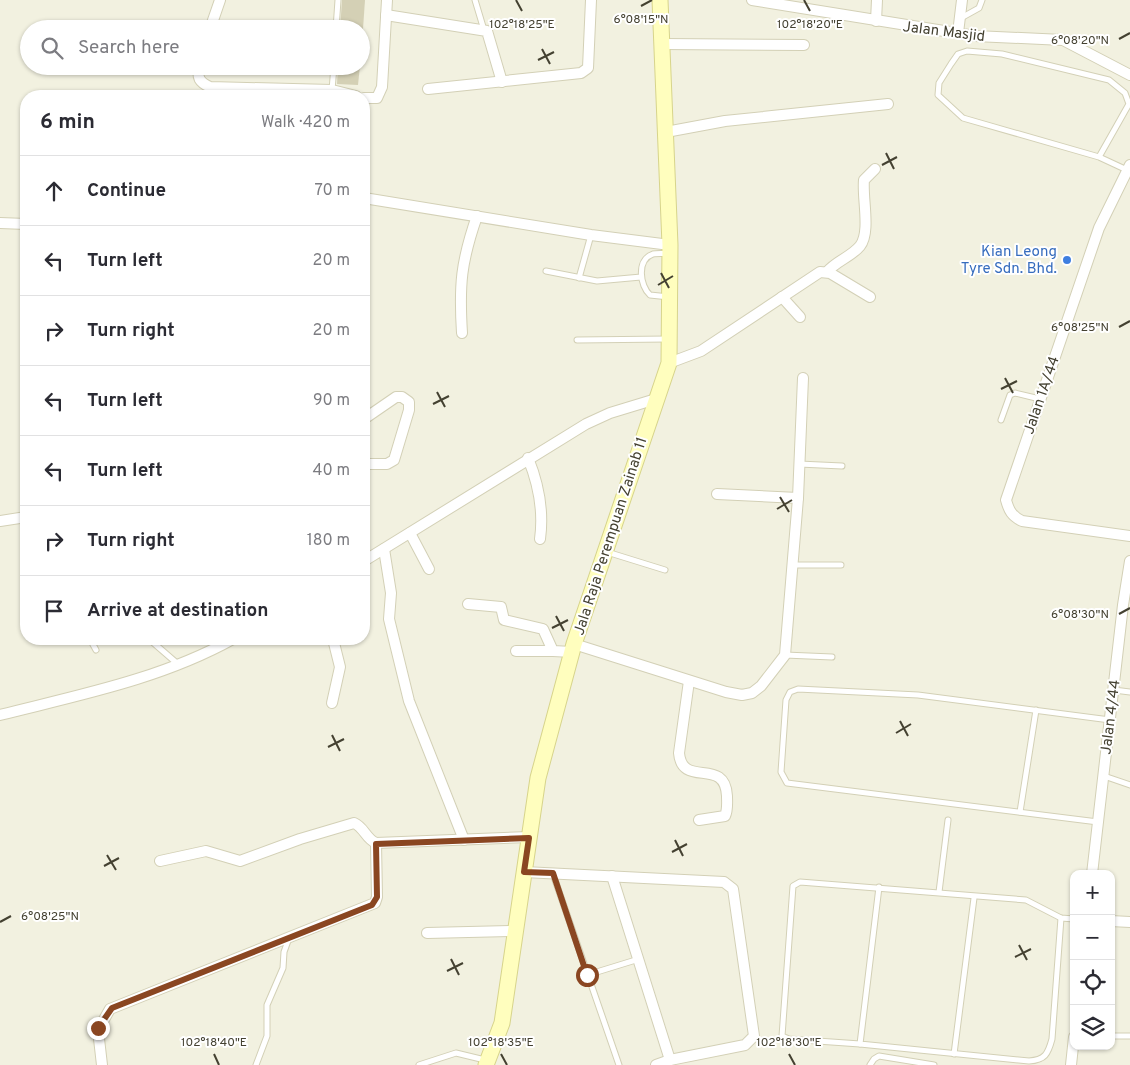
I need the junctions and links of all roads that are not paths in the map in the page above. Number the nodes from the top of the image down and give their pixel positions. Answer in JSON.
{"nodes":[{"id":1,"x":220,"y":0,"type":"edge"},
{"id":2,"x":338,"y":0,"type":"edge"},
{"id":3,"x":386,"y":0,"type":"edge"},
{"id":4,"x":475,"y":0,"type":"edge"},
{"id":5,"x":592,"y":0,"type":"edge"},
{"id":6,"x":660,"y":0,"type":"edge"},
{"id":7,"x":752,"y":0,"type":"edge"},
{"id":8,"x":877,"y":0,"type":"edge"},
{"id":9,"x":962,"y":0,"type":"edge"},
{"id":10,"x":982,"y":0,"type":"edge"},
{"id":11,"x":386,"y":15,"type":"junction"},
{"id":12,"x":960,"y":19,"type":"junction"},
{"id":13,"x":213,"y":20,"type":"edge"},
{"id":14,"x":337,"y":20,"type":"edge"},
{"id":15,"x":876,"y":21,"type":"junction"},
{"id":16,"x":484,"y":30,"type":"junction"},
{"id":17,"x":958,"y":33,"type":"junction"},
{"id":18,"x":662,"y":44,"type":"junction"},
{"id":19,"x":804,"y":45,"type":"dead end"},
{"id":20,"x":198,"y":75,"type":"edge"},
{"id":21,"x":333,"y":75,"type":"edge"},
{"id":22,"x":1130,"y":75,"type":"edge"},
{"id":23,"x":502,"y":82,"type":"junction"},
{"id":24,"x":428,"y":89,"type":"dead end"},
{"id":25,"x":332,"y":90,"type":"joint"},
{"id":26,"x":370,"y":99,"type":"edge"},
{"id":27,"x":888,"y":104,"type":"dead end"},
{"id":28,"x":666,"y":132,"type":"junction"},
{"id":29,"x":1099,"y":157,"type":"junction"},
{"id":30,"x":1129,"y":168,"type":"edge"},
{"id":31,"x":875,"y":169,"type":"dead end"},
{"id":32,"x":370,"y":199,"type":"edge"},
{"id":33,"x":477,"y":216,"type":"junction"},
{"id":34,"x":0,"y":223,"type":"edge"},
{"id":35,"x":20,"y":224,"type":"edge"},
{"id":36,"x":591,"y":235,"type":"junction"},
{"id":37,"x":670,"y":249,"type":"junction"},
{"id":38,"x":546,"y":271,"type":"dead end"},
{"id":39,"x":826,"y":272,"type":"junction"},
{"id":40,"x":641,"y":277,"type":"junction"},
{"id":41,"x":579,"y":278,"type":"junction"},
{"id":42,"x":669,"y":297,"type":"junction"},
{"id":43,"x":782,"y":297,"type":"junction"},
{"id":44,"x":870,"y":297,"type":"dead end"},
{"id":45,"x":800,"y":318,"type":"dead end"},
{"id":46,"x":462,"y":333,"type":"dead end"},
{"id":47,"x":669,"y":339,"type":"junction"},
{"id":48,"x":577,"y":340,"type":"dead end"},
{"id":49,"x":669,"y":362,"type":"junction"},
{"id":50,"x":803,"y":378,"type":"dead end"},
{"id":51,"x":656,"y":399,"type":"junction"},
{"id":52,"x":1040,"y":399,"type":"junction"},
{"id":53,"x":370,"y":415,"type":"edge"},
{"id":54,"x":1001,"y":420,"type":"dead end"},
{"id":55,"x":528,"y":458,"type":"junction"},
{"id":56,"x":370,"y":464,"type":"edge"},
{"id":57,"x":800,"y":464,"type":"junction"},
{"id":58,"x":842,"y":466,"type":"dead end"},
{"id":59,"x":717,"y":494,"type":"dead end"},
{"id":60,"x":798,"y":498,"type":"junction"},
{"id":61,"x":20,"y":518,"type":"edge"},
{"id":62,"x":0,"y":521,"type":"edge"},
{"id":63,"x":410,"y":533,"type":"junction"},
{"id":64,"x":1130,"y":536,"type":"edge"},
{"id":65,"x":540,"y":539,"type":"dead end"},
{"id":66,"x":384,"y":549,"type":"junction"},
{"id":67,"x":604,"y":551,"type":"junction"},
{"id":68,"x":370,"y":557,"type":"edge"},
{"id":69,"x":1130,"y":562,"type":"edge"},
{"id":70,"x":841,"y":565,"type":"dead end"},
{"id":71,"x":792,"y":566,"type":"junction"},
{"id":72,"x":429,"y":569,"type":"dead end"},
{"id":73,"x":665,"y":570,"type":"dead end"},
{"id":74,"x":1128,"y":581,"type":"edge"},
{"id":75,"x":468,"y":604,"type":"dead end"},
{"id":76,"x":93,"y":645,"type":"edge"},
{"id":77,"x":156,"y":645,"type":"edge"},
{"id":78,"x":221,"y":645,"type":"edge"},
{"id":79,"x":334,"y":645,"type":"edge"},
{"id":80,"x":573,"y":648,"type":"junction"},
{"id":81,"x":96,"y":650,"type":"dead end"},
{"id":82,"x":516,"y":651,"type":"dead end"},
{"id":83,"x":553,"y":651,"type":"junction"},
{"id":84,"x":785,"y":655,"type":"junction"},
{"id":85,"x":832,"y":657,"type":"dead end"},
{"id":86,"x":180,"y":665,"type":"junction"},
{"id":87,"x":689,"y":680,"type":"junction"},
{"id":88,"x":1113,"y":690,"type":"junction"},
{"id":89,"x":1130,"y":692,"type":"edge"},
{"id":90,"x":332,"y":703,"type":"dead end"},
{"id":91,"x":1036,"y":710,"type":"junction"},
{"id":92,"x":0,"y":715,"type":"edge"},
{"id":93,"x":1110,"y":720,"type":"junction"},
{"id":94,"x":1103,"y":776,"type":"junction"},
{"id":95,"x":1130,"y":785,"type":"edge"},
{"id":96,"x":1020,"y":812,"type":"junction"},
{"id":97,"x":699,"y":820,"type":"dead end"},
{"id":98,"x":948,"y":820,"type":"dead end"},
{"id":99,"x":1098,"y":822,"type":"junction"},
{"id":100,"x":529,"y":838,"type":"junction"},
{"id":101,"x":464,"y":840,"type":"junction"},
{"id":102,"x":376,"y":844,"type":"junction"},
{"id":103,"x":160,"y":860,"type":"dead end"},
{"id":104,"x":1092,"y":870,"type":"edge"},
{"id":105,"x":524,"y":872,"type":"junction"},
{"id":106,"x":553,"y":873,"type":"junction"},
{"id":107,"x":612,"y":876,"type":"junction"},
{"id":108,"x":879,"y":887,"type":"junction"},
{"id":109,"x":939,"y":892,"type":"junction"},
{"id":110,"x":974,"y":898,"type":"junction"},
{"id":111,"x":1061,"y":918,"type":"junction"},
{"id":112,"x":1070,"y":919,"type":"edge"},
{"id":113,"x":1115,"y":921,"type":"edge"},
{"id":114,"x":1130,"y":922,"type":"edge"},
{"id":115,"x":515,"y":931,"type":"junction"},
{"id":116,"x":427,"y":933,"type":"dead end"},
{"id":117,"x":289,"y":938,"type":"junction"},
{"id":118,"x":639,"y":959,"type":"junction"},
{"id":119,"x":587,"y":975,"type":"junction"},
{"id":120,"x":1115,"y":1036,"type":"edge"},
{"id":121,"x":1130,"y":1036,"type":"edge"},
{"id":122,"x":860,"y":1044,"type":"junction"},
{"id":123,"x":1073,"y":1050,"type":"edge"},
{"id":124,"x":954,"y":1054,"type":"junction"},
{"id":125,"x":670,"y":1060,"type":"junction"},
{"id":126,"x":487,"y":1063,"type":"edge"},
{"id":127,"x":102,"y":1065,"type":"edge"},
{"id":128,"x":256,"y":1065,"type":"edge"},
{"id":129,"x":419,"y":1065,"type":"edge"},
{"id":130,"x":619,"y":1065,"type":"edge"},
{"id":131,"x":656,"y":1065,"type":"edge"},
{"id":132,"x":870,"y":1065,"type":"edge"},
{"id":133,"x":934,"y":1065,"type":"edge"},
{"id":134,"x":1071,"y":1065,"type":"edge"}],
"edges":[{"from":1,"to":13,"type":"street"},
{"from":2,"to":14,"type":"lane"},
{"from":3,"to":11,"type":"street"},
{"from":4,"to":16,"type":"lane"},
{"from":5,"to":23,"type":"street"},
{"from":6,"to":18,"type":"main road","name":"Jala Raja Perempuan Zainab 11"},
{"from":7,"to":15,"type":"street","name":"Jalan Masjid"},
{"from":8,"to":15,"type":"street"},
{"from":9,"to":12,"type":"street"},
{"from":10,"to":12,"type":"lane"},
{"from":11,"to":16,"type":"street"},
{"from":11,"to":26,"type":"street"},
{"from":12,"to":17,"type":"street"},
{"from":15,"to":17,"type":"street","name":"Jalan Masjid"},
{"from":16,"to":23,"type":"street"},
{"from":17,"to":22,"type":"street","name":"Jalan Masjid"},
{"from":18,"to":19,"type":"street"},
{"from":18,"to":28,"type":"main road","name":"Jala Raja Perempuan Zainab 11"},
{"from":20,"to":25,"type":"street"},
{"from":21,"to":25,"type":"lane"},
{"from":23,"to":24,"type":"street"},
{"from":27,"to":28,"type":"street"},
{"from":28,"to":37,"type":"main road","name":"Jala Raja Perempuan Zainab 11"},
{"from":29,"to":29,"type":"lane"},
{"from":29,"to":30,"type":"lane"},
{"from":30,"to":52,"type":"street","name":"Jalan 1A/44"},
{"from":31,"to":39,"type":"street"},
{"from":32,"to":33,"type":"street"},
{"from":33,"to":36,"type":"street"},
{"from":33,"to":46,"type":"street"},
{"from":34,"to":35,"type":"street"},
{"from":36,"to":37,"type":"street"},
{"from":36,"to":41,"type":"lane"},
{"from":37,"to":40,"type":"lane"},
{"from":37,"to":42,"type":"main road","name":"Jala Raja Perempuan Zainab 11"},
{"from":38,"to":41,"type":"lane"},
{"from":39,"to":43,"type":"street"},
{"from":39,"to":44,"type":"street"},
{"from":40,"to":41,"type":"lane"},
{"from":40,"to":42,"type":"lane"},
{"from":42,"to":47,"type":"main road","name":"Jala Raja Perempuan Zainab 11"},
{"from":43,"to":45,"type":"street"},
{"from":43,"to":49,"type":"street"},
{"from":47,"to":48,"type":"lane"},
{"from":47,"to":49,"type":"main road","name":"Jala Raja Perempuan Zainab 11"},
{"from":49,"to":51,"type":"main road","name":"Jala Raja Perempuan Zainab 11"},
{"from":50,"to":57,"type":"street"},
{"from":51,"to":55,"type":"street"},
{"from":51,"to":67,"type":"main road","name":"Jala Raja Perempuan Zainab 11"},
{"from":52,"to":54,"type":"lane"},
{"from":52,"to":64,"type":"street","name":"Jalan 1A/44"},
{"from":53,"to":56,"type":"street"},
{"from":55,"to":63,"type":"street"},
{"from":55,"to":65,"type":"street"},
{"from":57,"to":58,"type":"lane"},
{"from":57,"to":60,"type":"street"},
{"from":59,"to":60,"type":"street"},
{"from":60,"to":71,"type":"street"},
{"from":61,"to":62,"type":"street"},
{"from":63,"to":66,"type":"street"},
{"from":63,"to":72,"type":"street"},
{"from":66,"to":68,"type":"street"},
{"from":66,"to":101,"type":"street"},
{"from":67,"to":73,"type":"lane"},
{"from":67,"to":80,"type":"main road","name":"Jala Raja Perempuan Zainab 11"},
{"from":69,"to":74,"type":"street","name":"Jalan 4/44"},
{"from":70,"to":71,"type":"lane"},
{"from":71,"to":84,"type":"street"},
{"from":74,"to":88,"type":"street","name":"Jalan 4/44"},
{"from":75,"to":83,"type":"street"},
{"from":76,"to":81,"type":"lane"},
{"from":77,"to":86,"type":"lane"},
{"from":78,"to":86,"type":"street"},
{"from":79,"to":90,"type":"street"},
{"from":80,"to":83,"type":"street"},
{"from":80,"to":87,"type":"street"},
{"from":80,"to":100,"type":"main road","name":"Jala Raja Perempuan Zainab 11"},
{"from":82,"to":83,"type":"street"},
{"from":84,"to":85,"type":"lane"},
{"from":84,"to":87,"type":"street"},
{"from":86,"to":92,"type":"street"},
{"from":87,"to":97,"type":"street"},
{"from":88,"to":89,"type":"lane"},
{"from":88,"to":93,"type":"street","name":"Jalan 4/44"},
{"from":91,"to":93,"type":"lane"},
{"from":91,"to":96,"type":"lane"},
{"from":91,"to":96,"type":"lane"},
{"from":93,"to":94,"type":"street","name":"Jalan 4/44"},
{"from":94,"to":95,"type":"lane"},
{"from":94,"to":99,"type":"street","name":"Jalan 4/44"},
{"from":96,"to":99,"type":"lane"},
{"from":98,"to":109,"type":"lane"},
{"from":99,"to":104,"type":"street","name":"Jalan 4/44"},
{"from":100,"to":101,"type":"street"},
{"from":100,"to":105,"type":"main road","name":"Jala Raja Perempuan Zainab 11"},
{"from":101,"to":102,"type":"street"},
{"from":102,"to":103,"type":"street"},
{"from":102,"to":117,"type":"street"},
{"from":105,"to":106,"type":"street"},
{"from":105,"to":115,"type":"main road","name":"Jala Raja Perempuan Zainab 11"},
{"from":106,"to":107,"type":"street"},
{"from":106,"to":119,"type":"lane"},
{"from":107,"to":118,"type":"street"},
{"from":107,"to":125,"type":"street"},
{"from":108,"to":109,"type":"lane"},
{"from":108,"to":122,"type":"lane"},
{"from":108,"to":122,"type":"lane"},
{"from":109,"to":110,"type":"lane"},
{"from":110,"to":111,"type":"lane"},
{"from":110,"to":124,"type":"lane"},
{"from":111,"to":112,"type":"lane"},
{"from":111,"to":124,"type":"lane"},
{"from":113,"to":114,"type":"street"},
{"from":115,"to":116,"type":"street"},
{"from":115,"to":126,"type":"main road","name":"Jala Raja Perempuan Zainab 11"},
{"from":117,"to":127,"type":"street"},
{"from":117,"to":128,"type":"lane"},
{"from":118,"to":119,"type":"lane"},
{"from":118,"to":125,"type":"street"},
{"from":119,"to":130,"type":"lane"},
{"from":120,"to":121,"type":"lane"},
{"from":122,"to":124,"type":"lane"},
{"from":123,"to":134,"type":"street"},
{"from":125,"to":131,"type":"street"},
{"from":126,"to":129,"type":"lane"},
{"from":132,"to":133,"type":"lane"}]}
